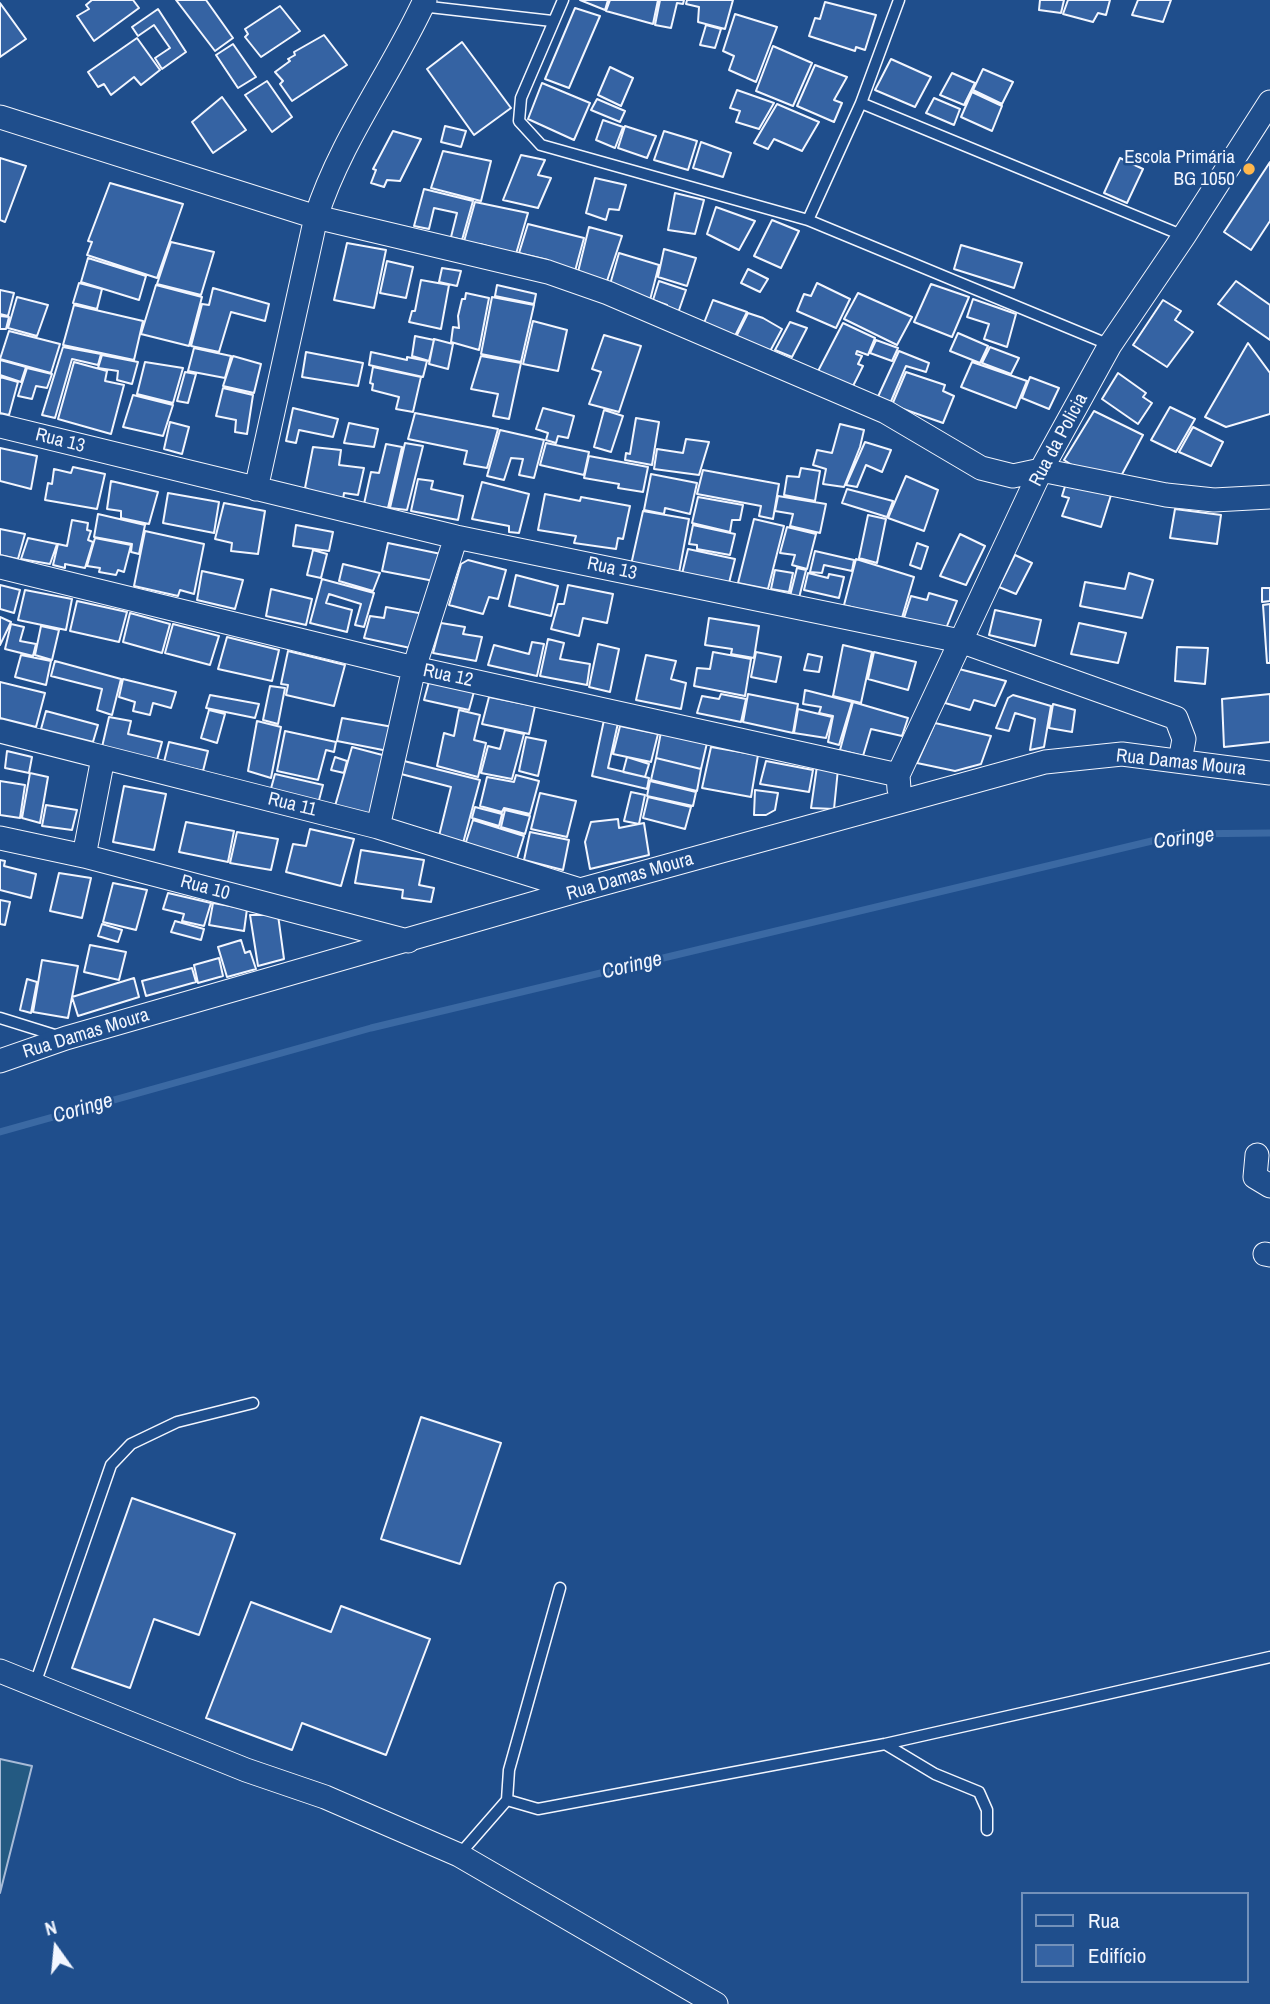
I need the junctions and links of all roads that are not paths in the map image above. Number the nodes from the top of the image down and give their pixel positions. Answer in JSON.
{"nodes":[{"id":1,"x":563,"y":0,"type":"edge"},
{"id":2,"x":899,"y":0,"type":"edge"},
{"id":3,"x":420,"y":2,"type":"edge"},
{"id":4,"x":552,"y":21,"type":"junction"},
{"id":5,"x":1270,"y":102,"type":"edge"},
{"id":6,"x":861,"y":103,"type":"junction"},
{"id":7,"x":0,"y":117,"type":"edge"},
{"id":8,"x":316,"y":217,"type":"junction"},
{"id":9,"x":808,"y":220,"type":"junction"},
{"id":10,"x":1184,"y":236,"type":"junction"},
{"id":11,"x":1110,"y":345,"type":"junction"},
{"id":12,"x":0,"y":426,"type":"edge"},
{"id":13,"x":1041,"y":470,"type":"junction"},
{"id":14,"x":256,"y":489,"type":"junction"},
{"id":15,"x":1270,"y":497,"type":"edge"},
{"id":16,"x":456,"y":537,"type":"junction"},
{"id":17,"x":0,"y":567,"type":"edge"},
{"id":18,"x":960,"y":641,"type":"junction"},
{"id":19,"x":414,"y":668,"type":"junction"},
{"id":20,"x":0,"y":731,"type":"edge"},
{"id":21,"x":103,"y":758,"type":"junction"},
{"id":22,"x":1180,"y":761,"type":"junction"},
{"id":23,"x":1270,"y":773,"type":"edge"},
{"id":24,"x":898,"y":775,"type":"junction"},
{"id":25,"x":900,"y":801,"type":"junction"},
{"id":26,"x":378,"y":827,"type":"junction"},
{"id":27,"x":0,"y":838,"type":"edge"},
{"id":28,"x":85,"y":856,"type":"junction"},
{"id":29,"x":580,"y":890,"type":"junction"},
{"id":30,"x":408,"y":941,"type":"junction"},
{"id":31,"x":0,"y":1018,"type":"edge"},
{"id":32,"x":66,"y":1038,"type":"junction"},
{"id":33,"x":0,"y":1060,"type":"edge"},
{"id":34,"x":1257,"y":1156,"type":"dead end"},
{"id":35,"x":1270,"y":1186,"type":"edge"},
{"id":36,"x":253,"y":1402,"type":"dead end"},
{"id":37,"x":560,"y":1588,"type":"dead end"},
{"id":38,"x":1270,"y":1657,"type":"edge"},
{"id":39,"x":0,"y":1671,"type":"edge"},
{"id":40,"x":35,"y":1684,"type":"junction"},
{"id":41,"x":885,"y":1744,"type":"junction"},
{"id":42,"x":507,"y":1800,"type":"junction"},
{"id":43,"x":987,"y":1830,"type":"dead end"},
{"id":44,"x":459,"y":1855,"type":"junction"},
{"id":45,"x":716,"y":2004,"type":"edge"}],
"edges":[{"from":1,"to":4,"type":"lane"},
{"from":2,"to":6,"type":"lane"},
{"from":3,"to":4,"type":"lane"},
{"from":3,"to":8,"type":"street"},
{"from":4,"to":9,"type":"lane"},
{"from":5,"to":10,"type":"street","name":"Rua da Policia"},
{"from":6,"to":9,"type":"lane"},
{"from":6,"to":10,"type":"lane"},
{"from":7,"to":8,"type":"street"},
{"from":8,"to":13,"type":"street"},
{"from":8,"to":14,"type":"street"},
{"from":9,"to":11,"type":"lane"},
{"from":10,"to":11,"type":"street","name":"Rua da Policia"},
{"from":11,"to":13,"type":"street","name":"Rua da Policia"},
{"from":12,"to":14,"type":"street","name":"Rua 13"},
{"from":13,"to":15,"type":"street"},
{"from":13,"to":18,"type":"street","name":"Rua da Policia"},
{"from":14,"to":16,"type":"street","name":"Rua 13"},
{"from":16,"to":18,"type":"street","name":"Rua 13"},
{"from":16,"to":19,"type":"street"},
{"from":17,"to":19,"type":"street","name":"Rua 12"},
{"from":18,"to":22,"type":"street","name":"Rua 13"},
{"from":18,"to":24,"type":"street","name":"Rua da Policia"},
{"from":19,"to":24,"type":"street","name":"Rua 12"},
{"from":19,"to":26,"type":"street"},
{"from":20,"to":21,"type":"street","name":"Rua 11"},
{"from":21,"to":26,"type":"street","name":"Rua 11"},
{"from":21,"to":28,"type":"street"},
{"from":22,"to":23,"type":"street","name":"Rua Damas Moura"},
{"from":22,"to":25,"type":"street","name":"Rua Damas Moura"},
{"from":24,"to":25,"type":"street","name":"Rua da Policia"},
{"from":25,"to":29,"type":"street","name":"Rua Damas Moura"},
{"from":26,"to":29,"type":"street","name":"Rua 11"},
{"from":27,"to":28,"type":"street","name":"Rua 10"},
{"from":28,"to":30,"type":"street","name":"Rua 10"},
{"from":29,"to":30,"type":"street","name":"Rua Damas Moura"},
{"from":30,"to":32,"type":"street","name":"Rua Damas Moura"},
{"from":31,"to":32,"type":"lane"},
{"from":32,"to":33,"type":"street","name":"Rua Damas Moura"},
{"from":34,"to":35,"type":"street"},
{"from":36,"to":40,"type":"lane"},
{"from":37,"to":42,"type":"lane"},
{"from":38,"to":41,"type":"lane"},
{"from":39,"to":40,"type":"street"},
{"from":40,"to":44,"type":"street"},
{"from":41,"to":42,"type":"lane"},
{"from":41,"to":43,"type":"lane"},
{"from":42,"to":44,"type":"lane"},
{"from":44,"to":45,"type":"street"}]}
